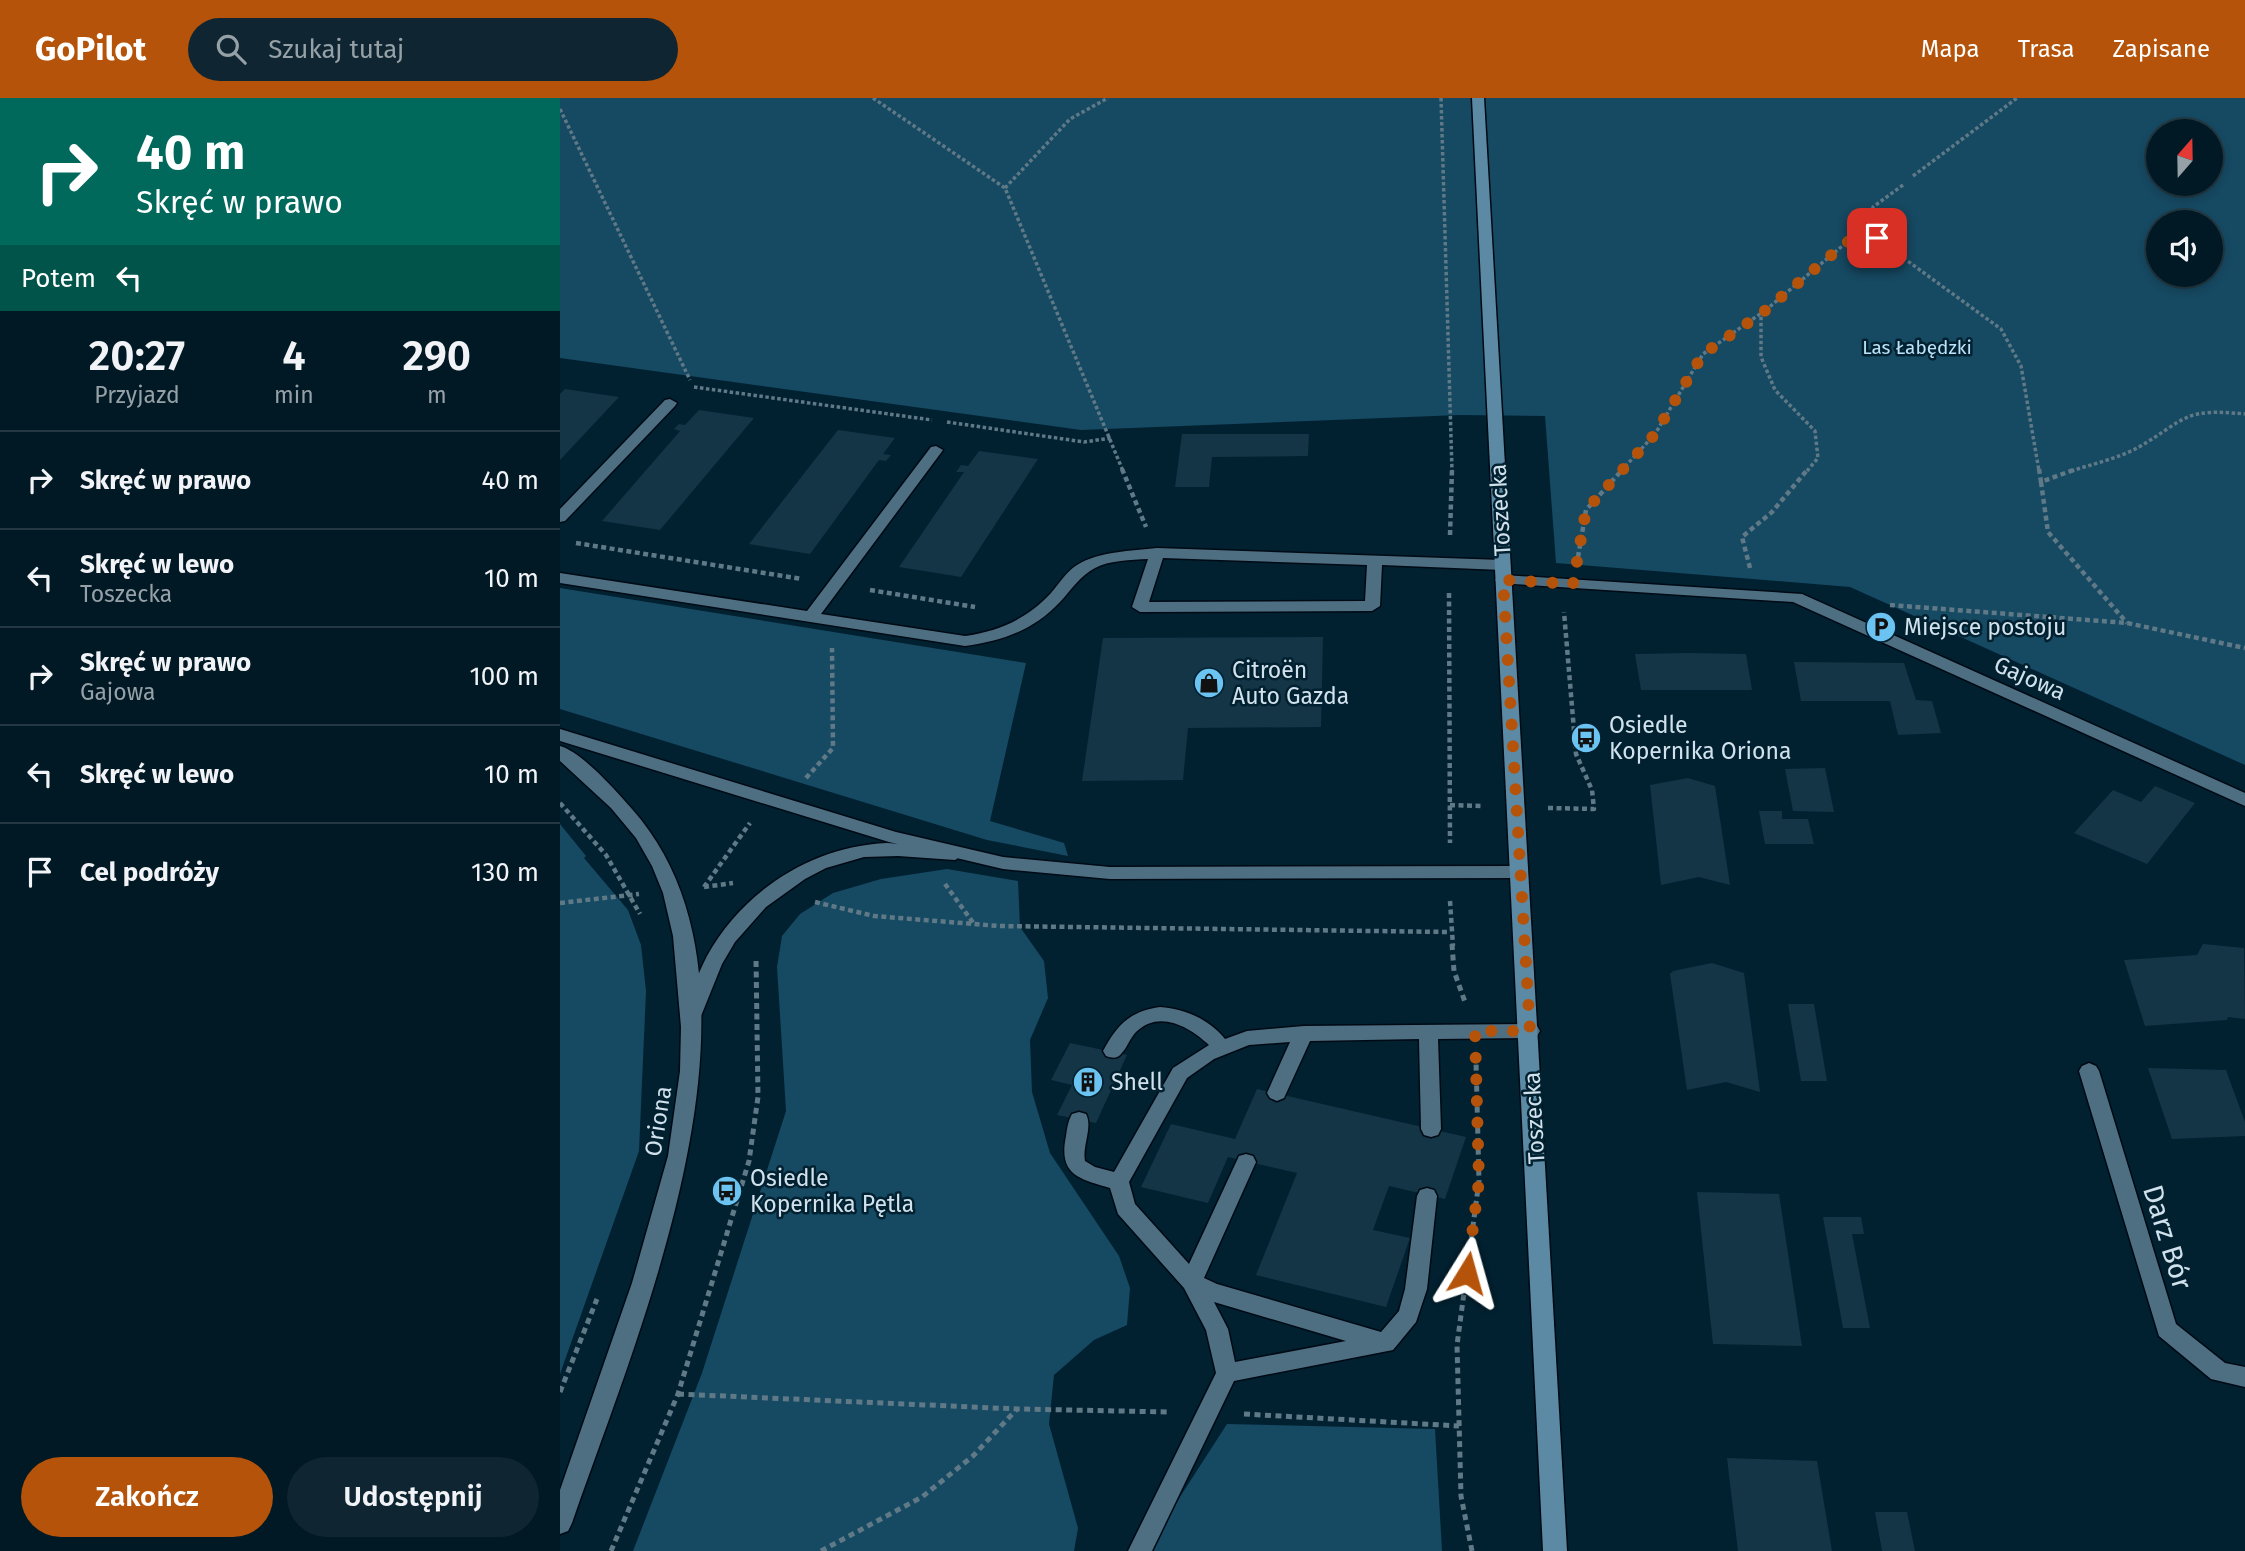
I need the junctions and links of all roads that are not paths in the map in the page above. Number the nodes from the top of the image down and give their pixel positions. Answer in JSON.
{"nodes":[{"id":1,"x":1478,"y":98,"type":"edge"},
{"id":2,"x":670,"y":403,"type":"dead end"},
{"id":3,"x":936,"y":450,"type":"dead end"},
{"id":4,"x":560,"y":518,"type":"edge"},
{"id":5,"x":1157,"y":553,"type":"junction"},
{"id":6,"x":1375,"y":560,"type":"junction"},
{"id":7,"x":1503,"y":573,"type":"junction"},
{"id":8,"x":560,"y":578,"type":"edge"},
{"id":9,"x":812,"y":615,"type":"junction"},
{"id":10,"x":560,"y":735,"type":"edge"},
{"id":11,"x":560,"y":752,"type":"edge"},
{"id":12,"x":2245,"y":800,"type":"edge"},
{"id":13,"x":956,"y":854,"type":"junction"},
{"id":14,"x":1519,"y":872,"type":"junction"},
{"id":15,"x":692,"y":1016,"type":"junction"},
{"id":16,"x":1429,"y":1031,"type":"junction"},
{"id":17,"x":1530,"y":1031,"type":"junction"},
{"id":18,"x":1304,"y":1033,"type":"junction"},
{"id":19,"x":1222,"y":1048,"type":"junction"},
{"id":20,"x":1113,"y":1051,"type":"dead end"},
{"id":21,"x":2089,"y":1072,"type":"dead end"},
{"id":22,"x":1278,"y":1093,"type":"dead end"},
{"id":23,"x":1079,"y":1120,"type":"dead end"},
{"id":24,"x":1431,"y":1129,"type":"dead end"},
{"id":25,"x":1246,"y":1162,"type":"dead end"},
{"id":26,"x":1119,"y":1182,"type":"junction"},
{"id":27,"x":1427,"y":1196,"type":"dead end"},
{"id":28,"x":1192,"y":1282,"type":"junction"},
{"id":29,"x":1385,"y":1343,"type":"junction"},
{"id":30,"x":1227,"y":1373,"type":"junction"},
{"id":31,"x":2245,"y":1377,"type":"edge"},
{"id":32,"x":560,"y":1523,"type":"edge"},
{"id":33,"x":1140,"y":1551,"type":"edge"},
{"id":34,"x":1555,"y":1551,"type":"edge"}],
"edges":[{"from":1,"to":7,"type":"main road","name":"Toszecka"},
{"from":2,"to":4,"type":"street"},
{"from":3,"to":9,"type":"street"},
{"from":5,"to":6,"type":"street","name":"Gajowa"},
{"from":5,"to":6,"type":"street"},
{"from":5,"to":9,"type":"street","name":"Gajowa"},
{"from":6,"to":7,"type":"street","name":"Gajowa"},
{"from":7,"to":12,"type":"street","name":"Gajowa"},
{"from":7,"to":14,"type":"main road","name":"Toszecka"},
{"from":8,"to":9,"type":"street","name":"Gajowa"},
{"from":10,"to":13,"type":"street"},
{"from":11,"to":15,"type":"street","name":"Oriona"},
{"from":13,"to":14,"type":"street"},
{"from":13,"to":15,"type":"street"},
{"from":14,"to":17,"type":"main road","name":"Toszecka"},
{"from":15,"to":32,"type":"street","name":"Oriona"},
{"from":16,"to":17,"type":"street"},
{"from":16,"to":18,"type":"street"},
{"from":16,"to":24,"type":"street"},
{"from":17,"to":34,"type":"main road","name":"Toszecka"},
{"from":18,"to":19,"type":"street"},
{"from":18,"to":22,"type":"street"},
{"from":19,"to":20,"type":"street"},
{"from":19,"to":26,"type":"street"},
{"from":21,"to":31,"type":"street","name":"Darz Bór"},
{"from":23,"to":26,"type":"street"},
{"from":25,"to":28,"type":"street"},
{"from":26,"to":28,"type":"street"},
{"from":27,"to":29,"type":"street"},
{"from":28,"to":29,"type":"street"},
{"from":28,"to":30,"type":"street"},
{"from":29,"to":30,"type":"street"},
{"from":30,"to":33,"type":"street"}]}
